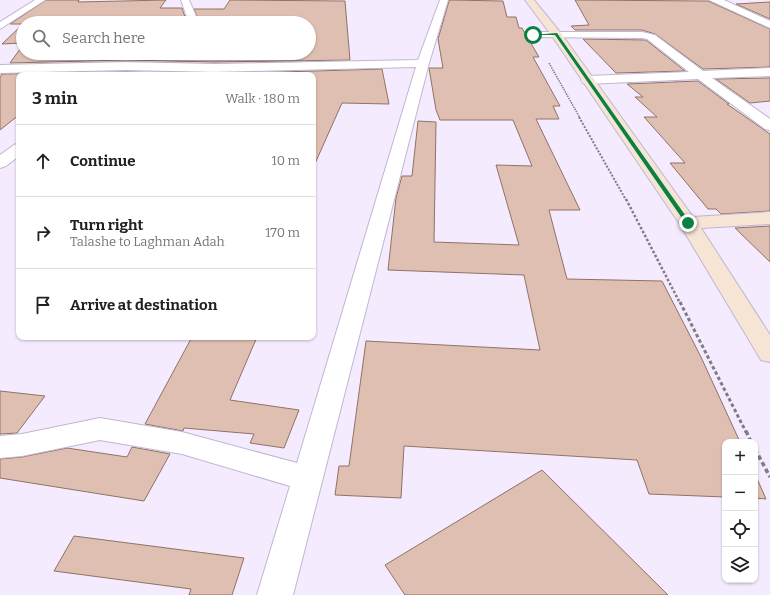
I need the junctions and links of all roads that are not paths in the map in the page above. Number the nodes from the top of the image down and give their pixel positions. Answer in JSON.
{"nodes":[{"id":1,"x":41,"y":0,"type":"edge"},
{"id":2,"x":184,"y":0,"type":"edge"},
{"id":3,"x":444,"y":0,"type":"edge"},
{"id":4,"x":529,"y":0,"type":"edge"},
{"id":5,"x":712,"y":0,"type":"edge"},
{"id":6,"x":191,"y":16,"type":"edge"},
{"id":7,"x":770,"y":25,"type":"edge"},
{"id":8,"x":0,"y":26,"type":"edge"},
{"id":9,"x":15,"y":26,"type":"dead end"},
{"id":10,"x":556,"y":34,"type":"junction"},
{"id":11,"x":533,"y":35,"type":"road end"},
{"id":12,"x":423,"y":63,"type":"junction"},
{"id":13,"x":126,"y":66,"type":"junction"},
{"id":14,"x":0,"y":69,"type":"edge"},
{"id":15,"x":118,"y":72,"type":"edge"},
{"id":16,"x":770,"y":72,"type":"edge"},
{"id":17,"x":701,"y":75,"type":"junction"},
{"id":18,"x":587,"y":80,"type":"junction"},
{"id":19,"x":770,"y":126,"type":"edge"},
{"id":20,"x":16,"y":150,"type":"edge"},
{"id":21,"x":0,"y":163,"type":"edge"},
{"id":22,"x":770,"y":218,"type":"edge"},
{"id":23,"x":688,"y":223,"type":"junction"},
{"id":24,"x":770,"y":354,"type":"edge"},
{"id":25,"x":0,"y":447,"type":"edge"},
{"id":26,"x":307,"y":478,"type":"junction"},
{"id":27,"x":274,"y":595,"type":"edge"}],
"edges":[{"from":1,"to":8,"type":"street"},
{"from":2,"to":6,"type":"street"},
{"from":3,"to":12,"type":"street"},
{"from":4,"to":10,"type":"main road"},
{"from":5,"to":7,"type":"street"},
{"from":8,"to":9,"type":"street"},
{"from":10,"to":11,"type":"street"},
{"from":10,"to":17,"type":"street"},
{"from":10,"to":18,"type":"main road"},
{"from":12,"to":13,"type":"street"},
{"from":12,"to":26,"type":"street"},
{"from":13,"to":14,"type":"street"},
{"from":13,"to":15,"type":"street"},
{"from":16,"to":17,"type":"street"},
{"from":17,"to":18,"type":"street"},
{"from":17,"to":19,"type":"street"},
{"from":18,"to":23,"type":"main road"},
{"from":20,"to":21,"type":"street"},
{"from":22,"to":23,"type":"main road"},
{"from":23,"to":24,"type":"main road"},
{"from":25,"to":26,"type":"street"},
{"from":26,"to":27,"type":"street"}]}
